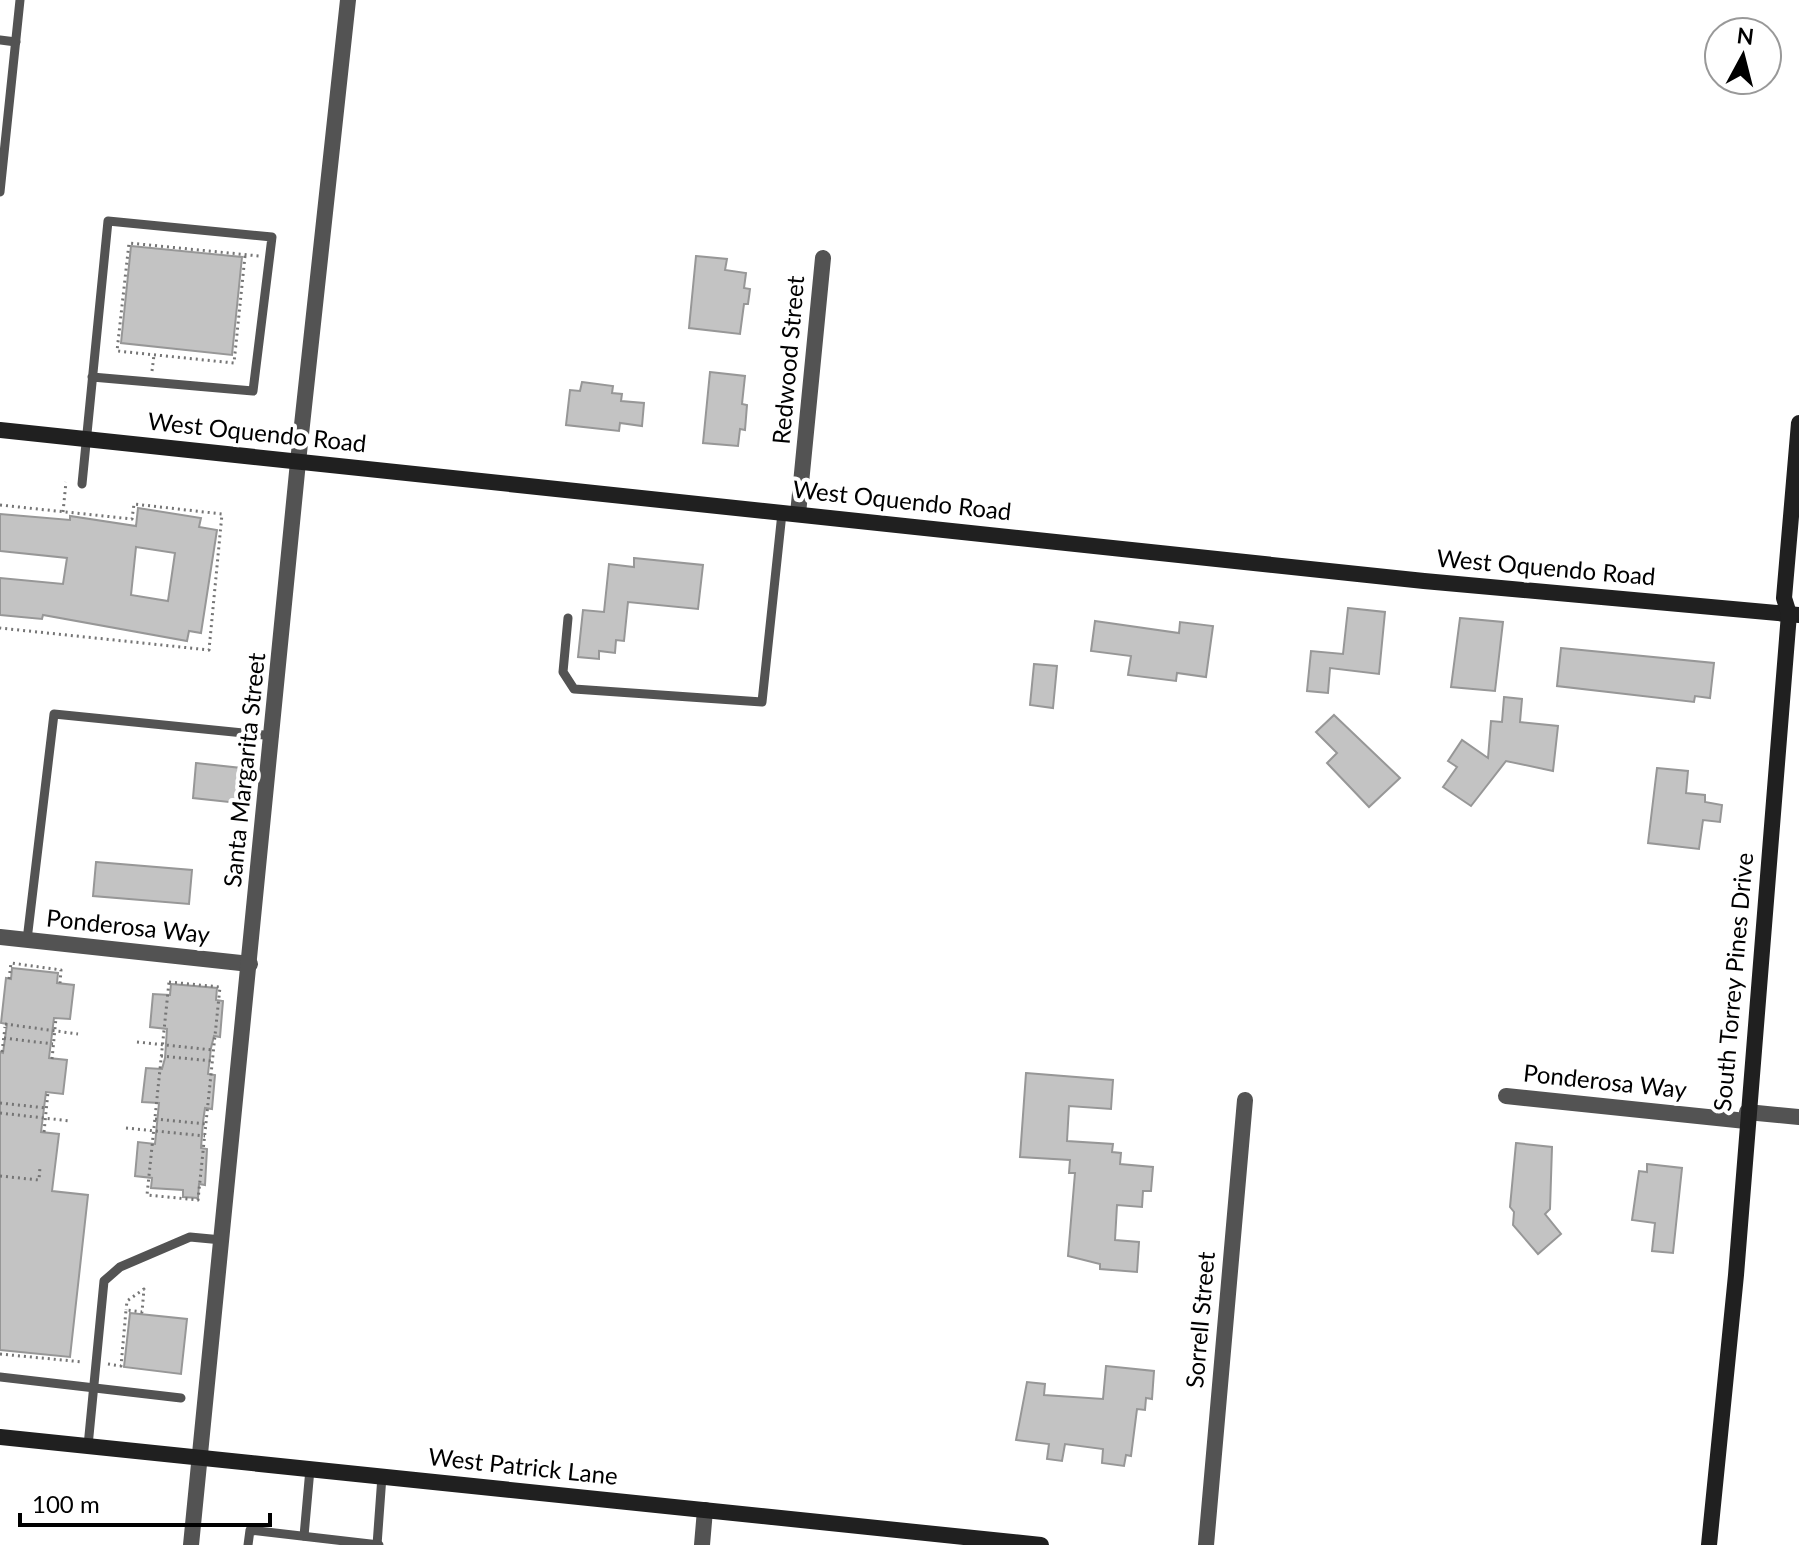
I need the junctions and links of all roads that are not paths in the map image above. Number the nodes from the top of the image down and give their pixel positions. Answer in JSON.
{"nodes":[{"id":1,"x":20,"y":0,"type":"edge"},
{"id":2,"x":348,"y":0,"type":"edge"},
{"id":3,"x":0,"y":40,"type":"edge"},
{"id":4,"x":16,"y":42,"type":"junction"},
{"id":5,"x":0,"y":70,"type":"edge"},
{"id":6,"x":14,"y":72,"type":"junction"},
{"id":7,"x":5,"y":105,"type":"edge"},
{"id":8,"x":0,"y":192,"type":"edge"},
{"id":9,"x":823,"y":258,"type":"dead end"},
{"id":10,"x":92,"y":377,"type":"junction"},
{"id":11,"x":1799,"y":423,"type":"edge"},
{"id":12,"x":0,"y":430,"type":"edge"},
{"id":13,"x":86,"y":439,"type":"junction"},
{"id":14,"x":298,"y":462,"type":"junction"},
{"id":15,"x":82,"y":484,"type":"dead end"},
{"id":16,"x":790,"y":514,"type":"junction"},
{"id":17,"x":1794,"y":615,"type":"edge"},
{"id":18,"x":568,"y":618,"type":"dead end"},
{"id":19,"x":274,"y":736,"type":"junction"},
{"id":20,"x":0,"y":937,"type":"edge"},
{"id":21,"x":27,"y":940,"type":"junction"},
{"id":22,"x":250,"y":964,"type":"junction"},
{"id":23,"x":1506,"y":1096,"type":"dead end"},
{"id":24,"x":1245,"y":1100,"type":"dead end"},
{"id":25,"x":1747,"y":1116,"type":"junction"},
{"id":26,"x":1799,"y":1117,"type":"edge"},
{"id":27,"x":222,"y":1240,"type":"junction"},
{"id":28,"x":0,"y":1377,"type":"edge"},
{"id":29,"x":93,"y":1388,"type":"junction"},
{"id":30,"x":181,"y":1398,"type":"dead end"},
{"id":31,"x":0,"y":1437,"type":"edge"},
{"id":32,"x":88,"y":1446,"type":"junction"},
{"id":33,"x":201,"y":1458,"type":"junction"},
{"id":34,"x":310,"y":1469,"type":"junction"},
{"id":35,"x":382,"y":1476,"type":"junction"},
{"id":36,"x":705,"y":1510,"type":"junction"},
{"id":37,"x":304,"y":1536,"type":"junction"},
{"id":38,"x":191,"y":1545,"type":"edge"},
{"id":39,"x":248,"y":1545,"type":"edge"},
{"id":40,"x":378,"y":1545,"type":"edge"},
{"id":41,"x":702,"y":1545,"type":"edge"},
{"id":42,"x":1041,"y":1545,"type":"edge"},
{"id":43,"x":1206,"y":1545,"type":"edge"},
{"id":44,"x":1709,"y":1545,"type":"edge"}],
"edges":[{"from":1,"to":4,"type":"lane"},
{"from":2,"to":14,"type":"street","name":"Santa Margarita Street"},
{"from":3,"to":4,"type":"lane"},
{"from":4,"to":6,"type":"lane"},
{"from":5,"to":6,"type":"lane"},
{"from":6,"to":7,"type":"lane"},
{"from":7,"to":8,"type":"lane"},
{"from":9,"to":16,"type":"street","name":"Redwood Street"},
{"from":10,"to":10,"type":"lane"},
{"from":10,"to":13,"type":"lane"},
{"from":11,"to":17,"type":"street","name":"South Torrey Pines Drive"},
{"from":12,"to":13,"type":"street","name":"West Oquendo Road"},
{"from":13,"to":14,"type":"street","name":"West Oquendo Road"},
{"from":13,"to":15,"type":"lane"},
{"from":14,"to":16,"type":"street","name":"West Oquendo Road"},
{"from":14,"to":19,"type":"street","name":"Santa Margarita Street"},
{"from":16,"to":17,"type":"street","name":"West Oquendo Road"},
{"from":16,"to":18,"type":"lane"},
{"from":17,"to":25,"type":"street","name":"South Torrey Pines Drive"},
{"from":19,"to":21,"type":"lane"},
{"from":19,"to":22,"type":"street","name":"Santa Margarita Street"},
{"from":20,"to":21,"type":"street","name":"Ponderosa Way"},
{"from":21,"to":22,"type":"street","name":"Ponderosa Way"},
{"from":22,"to":27,"type":"street","name":"Santa Margarita Street"},
{"from":23,"to":25,"type":"street","name":"Ponderosa Way"},
{"from":24,"to":43,"type":"street","name":"Sorrell Street"},
{"from":25,"to":26,"type":"street","name":"Ponderosa Way"},
{"from":25,"to":44,"type":"street","name":"South Torrey Pines Drive"},
{"from":27,"to":29,"type":"lane"},
{"from":27,"to":33,"type":"street","name":"Santa Margarita Street"},
{"from":28,"to":29,"type":"lane"},
{"from":29,"to":30,"type":"lane"},
{"from":29,"to":32,"type":"lane"},
{"from":31,"to":32,"type":"street","name":"West Patrick Lane"},
{"from":32,"to":33,"type":"street","name":"West Patrick Lane"},
{"from":33,"to":34,"type":"street","name":"West Patrick Lane"},
{"from":33,"to":38,"type":"street","name":"Santa Margarita Street"},
{"from":34,"to":35,"type":"street","name":"West Patrick Lane"},
{"from":34,"to":37,"type":"lane"},
{"from":35,"to":36,"type":"street","name":"West Patrick Lane"},
{"from":35,"to":40,"type":"lane"},
{"from":36,"to":41,"type":"street"},
{"from":36,"to":42,"type":"street","name":"West Patrick Lane"},
{"from":37,"to":39,"type":"lane"},
{"from":37,"to":40,"type":"lane"}]}
